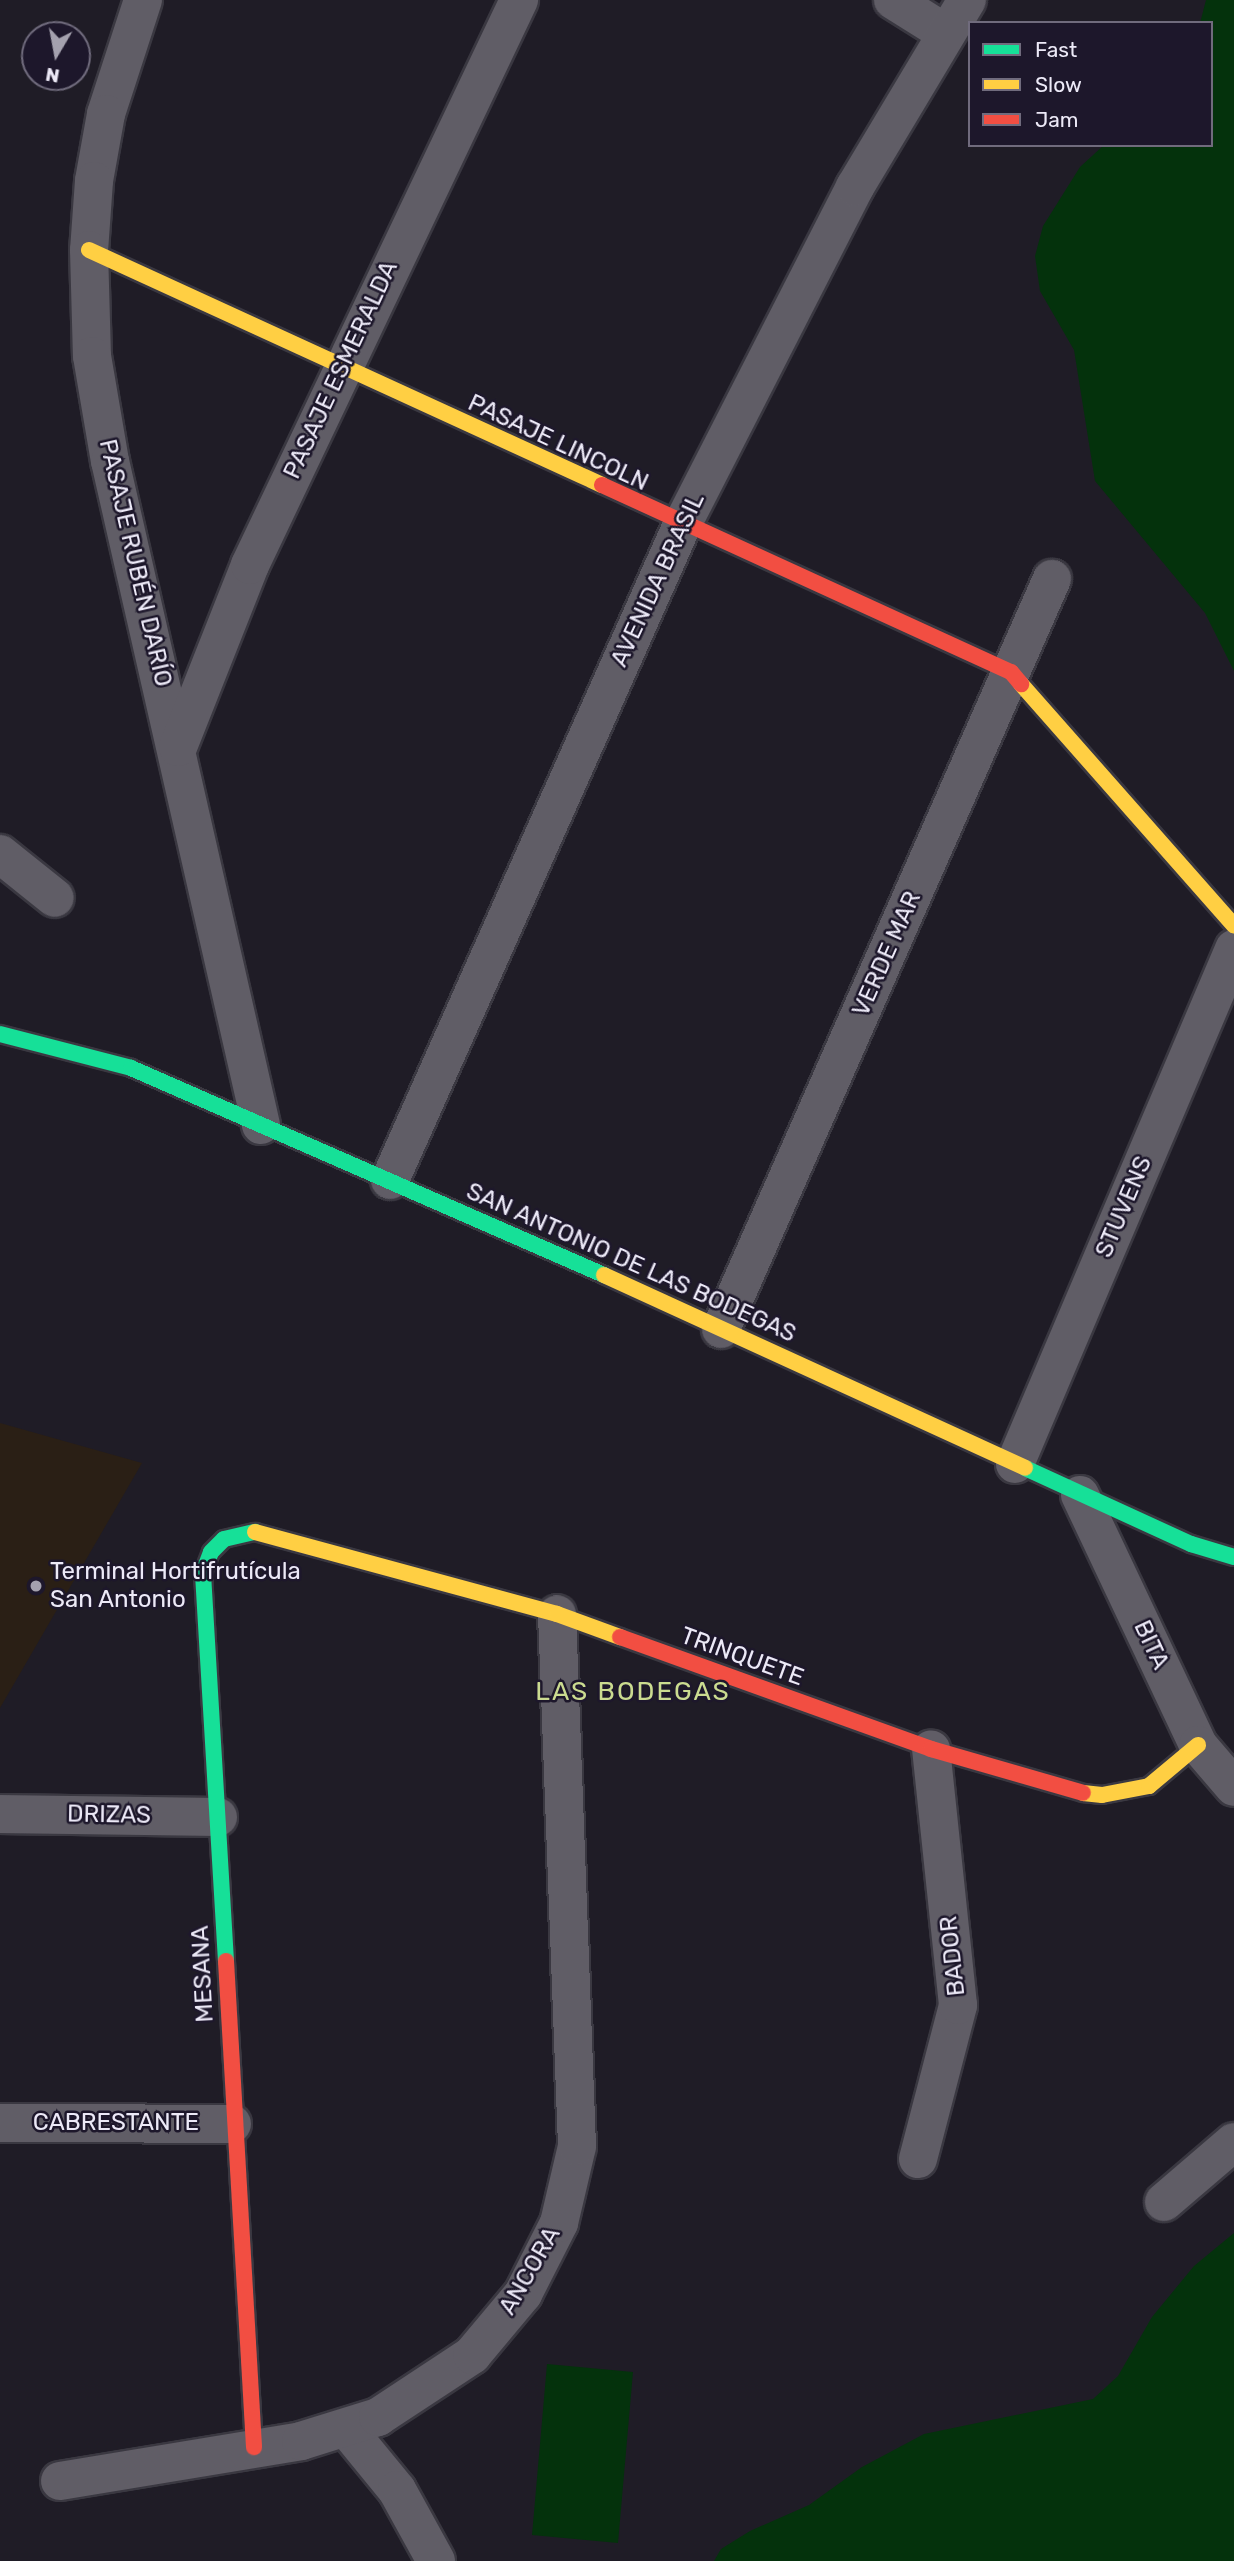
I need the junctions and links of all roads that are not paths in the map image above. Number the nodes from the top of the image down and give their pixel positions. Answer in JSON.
{"nodes":[{"id":1,"x":143,"y":0,"type":"edge"},
{"id":2,"x":519,"y":0,"type":"edge"},
{"id":3,"x":893,"y":0,"type":"edge"},
{"id":4,"x":967,"y":0,"type":"edge"},
{"id":5,"x":944,"y":32,"type":"junction"},
{"id":6,"x":89,"y":250,"type":"junction"},
{"id":7,"x":340,"y":368,"type":"junction"},
{"id":8,"x":682,"y":526,"type":"junction"},
{"id":9,"x":1052,"y":579,"type":"dead end"},
{"id":10,"x":1011,"y":672,"type":"junction"},
{"id":11,"x":178,"y":747,"type":"junction"},
{"id":12,"x":0,"y":854,"type":"edge"},
{"id":13,"x":55,"y":898,"type":"dead end"},
{"id":14,"x":1234,"y":926,"type":"edge"},
{"id":15,"x":1234,"y":949,"type":"edge"},
{"id":16,"x":0,"y":1034,"type":"edge"},
{"id":17,"x":261,"y":1125,"type":"junction"},
{"id":18,"x":390,"y":1180,"type":"junction"},
{"id":19,"x":721,"y":1329,"type":"junction"},
{"id":20,"x":1014,"y":1464,"type":"junction"},
{"id":21,"x":1080,"y":1494,"type":"junction"},
{"id":22,"x":257,"y":1531,"type":"joint"},
{"id":23,"x":1234,"y":1557,"type":"edge"},
{"id":24,"x":557,"y":1614,"type":"junction"},
{"id":25,"x":1198,"y":1745,"type":"junction"},
{"id":26,"x":931,"y":1749,"type":"junction"},
{"id":27,"x":1234,"y":1787,"type":"edge"},
{"id":28,"x":0,"y":1814,"type":"edge"},
{"id":29,"x":218,"y":1817,"type":"junction"},
{"id":30,"x":0,"y":2123,"type":"edge"},
{"id":31,"x":232,"y":2124,"type":"junction"},
{"id":32,"x":1234,"y":2142,"type":"edge"},
{"id":33,"x":918,"y":2159,"type":"dead end"},
{"id":34,"x":1164,"y":2202,"type":"dead end"},
{"id":35,"x":347,"y":2429,"type":"junction"},
{"id":36,"x":254,"y":2447,"type":"junction"},
{"id":37,"x":60,"y":2481,"type":"dead end"},
{"id":38,"x":436,"y":2561,"type":"edge"}],
"edges":[{"from":1,"to":6,"type":"street","name":"PASAJE RUBÉN DARÍO"},
{"from":2,"to":7,"type":"street","name":"PASAJE ESMERALDA"},
{"from":3,"to":5,"type":"street"},
{"from":4,"to":5,"type":"street","name":"AVENIDA BRASIL"},
{"from":5,"to":8,"type":"street","name":"AVENIDA BRASIL"},
{"from":6,"to":7,"type":"street","name":"PASAJE LINCOLN"},
{"from":6,"to":11,"type":"street","name":"PASAJE RUBÉN DARÍO"},
{"from":7,"to":8,"type":"street","name":"PASAJE LINCOLN"},
{"from":7,"to":11,"type":"street","name":"PASAJE ESMERALDA"},
{"from":8,"to":10,"type":"street","name":"PASAJE LINCOLN"},
{"from":8,"to":18,"type":"street","name":"AVENIDA BRASIL"},
{"from":9,"to":10,"type":"street","name":"VERDE MAR"},
{"from":10,"to":14,"type":"street"},
{"from":10,"to":19,"type":"street","name":"VERDE MAR"},
{"from":11,"to":17,"type":"street","name":"PASAJE RUBÉN DARÍO"},
{"from":12,"to":13,"type":"street"},
{"from":15,"to":20,"type":"street","name":"STUVENS"},
{"from":16,"to":17,"type":"street","name":"SAN ANTONIO DE LAS BODEGAS"},
{"from":17,"to":18,"type":"street","name":"SAN ANTONIO DE LAS BODEGAS"},
{"from":18,"to":19,"type":"street","name":"SAN ANTONIO DE LAS BODEGAS"},
{"from":19,"to":20,"type":"street","name":"SAN ANTONIO DE LAS BODEGAS"},
{"from":20,"to":21,"type":"street","name":"SAN ANTONIO DE LAS BODEGAS"},
{"from":21,"to":23,"type":"street","name":"SAN ANTONIO DE LAS BODEGAS"},
{"from":21,"to":25,"type":"street","name":"BITA"},
{"from":22,"to":24,"type":"street","name":"TRINQUETE"},
{"from":22,"to":29,"type":"street","name":"MESANA"},
{"from":24,"to":26,"type":"street","name":"TRINQUETE"},
{"from":24,"to":35,"type":"street","name":"ANCORA"},
{"from":25,"to":26,"type":"street","name":"TRINQUETE"},
{"from":25,"to":27,"type":"street","name":"BITA"},
{"from":26,"to":33,"type":"street","name":"BADOR"},
{"from":28,"to":29,"type":"street","name":"DRIZAS"},
{"from":29,"to":31,"type":"street","name":"MESANA"},
{"from":30,"to":31,"type":"street","name":"CABRESTANTE"},
{"from":31,"to":36,"type":"street","name":"MESANA"},
{"from":32,"to":34,"type":"street"},
{"from":35,"to":36,"type":"street","name":"ANCORA"},
{"from":35,"to":38,"type":"street"},
{"from":36,"to":37,"type":"street","name":"ANCORA"}]}
